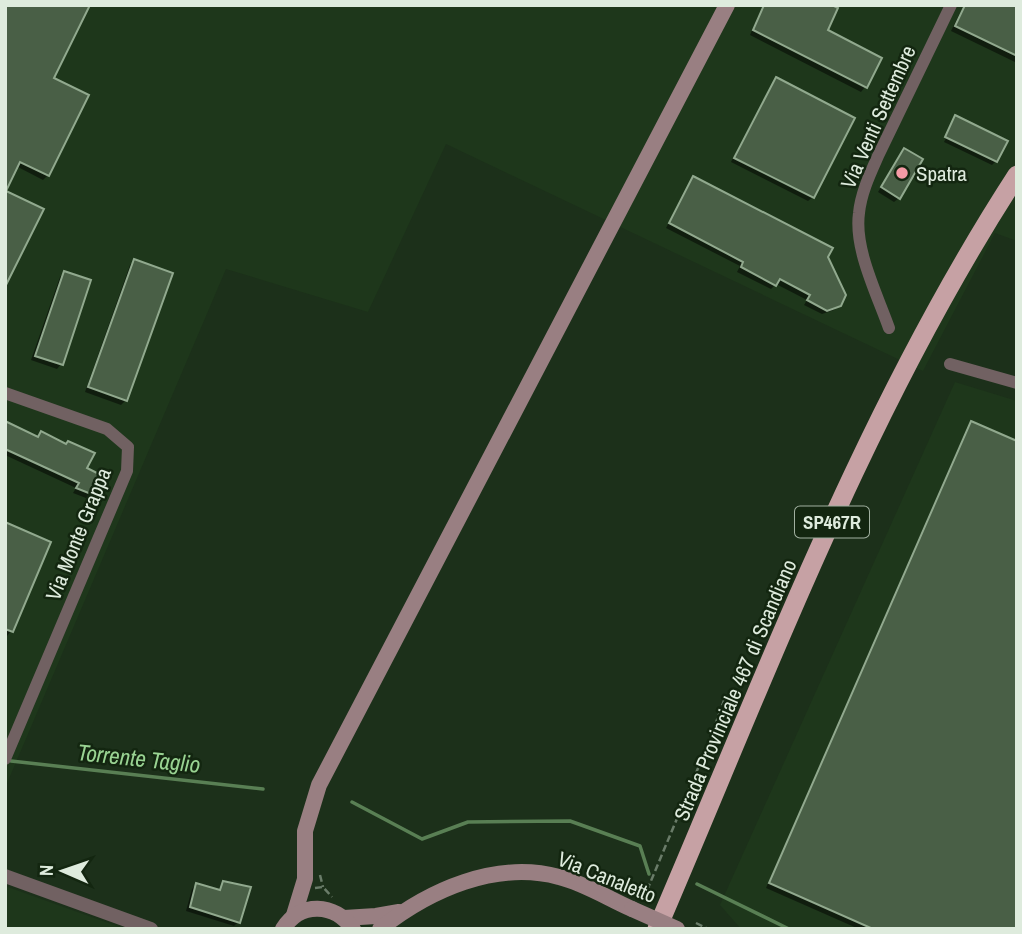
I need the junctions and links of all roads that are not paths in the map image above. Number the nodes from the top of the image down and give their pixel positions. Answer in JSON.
{"nodes":[{"id":1,"x":727,"y":5,"type":"edge"},
{"id":2,"x":951,"y":5,"type":"edge"},
{"id":3,"x":1017,"y":175,"type":"edge"},
{"id":4,"x":888,"y":328,"type":"dead end"},
{"id":5,"x":950,"y":364,"type":"dead end"},
{"id":6,"x":1017,"y":383,"type":"edge"},
{"id":7,"x":5,"y":393,"type":"edge"},
{"id":8,"x":5,"y":759,"type":"edge"},
{"id":9,"x":5,"y":876,"type":"edge"},
{"id":10,"x":305,"y":879,"type":"junction"},
{"id":11,"x":676,"y":884,"type":"junction"},
{"id":12,"x":325,"y":908,"type":"junction"},
{"id":13,"x":401,"y":912,"type":"junction"},
{"id":14,"x":294,"y":915,"type":"junction"},
{"id":15,"x":349,"y":923,"type":"edge"},
{"id":16,"x":151,"y":929,"type":"edge"},
{"id":17,"x":282,"y":929,"type":"edge"},
{"id":18,"x":380,"y":929,"type":"edge"},
{"id":19,"x":650,"y":929,"type":"edge"},
{"id":20,"x":659,"y":929,"type":"edge"},
{"id":21,"x":677,"y":929,"type":"edge"}],
"edges":[{"from":1,"to":10,"type":"main road"},
{"from":2,"to":4,"type":"street","name":"Via Venti Settembre"},
{"from":3,"to":11,"type":"highway","name":"Strada Provinciale 467 di Scandiano","number":"SP467R"},
{"from":5,"to":6,"type":"street"},
{"from":7,"to":8,"type":"street","name":"Via Monte Grappa"},
{"from":9,"to":16,"type":"street"},
{"from":10,"to":12,"type":"main road"},
{"from":10,"to":14,"type":"main road"},
{"from":11,"to":19,"type":"highway"},
{"from":11,"to":20,"type":"highway"},
{"from":12,"to":14,"type":"main road"},
{"from":12,"to":15,"type":"main road"},
{"from":13,"to":15,"type":"main road","name":"Via Canaletto"},
{"from":13,"to":18,"type":"main road","name":"Via Canaletto"},
{"from":13,"to":21,"type":"main road","name":"Via Canaletto","bridge":true},
{"from":14,"to":17,"type":"main road"}]}
